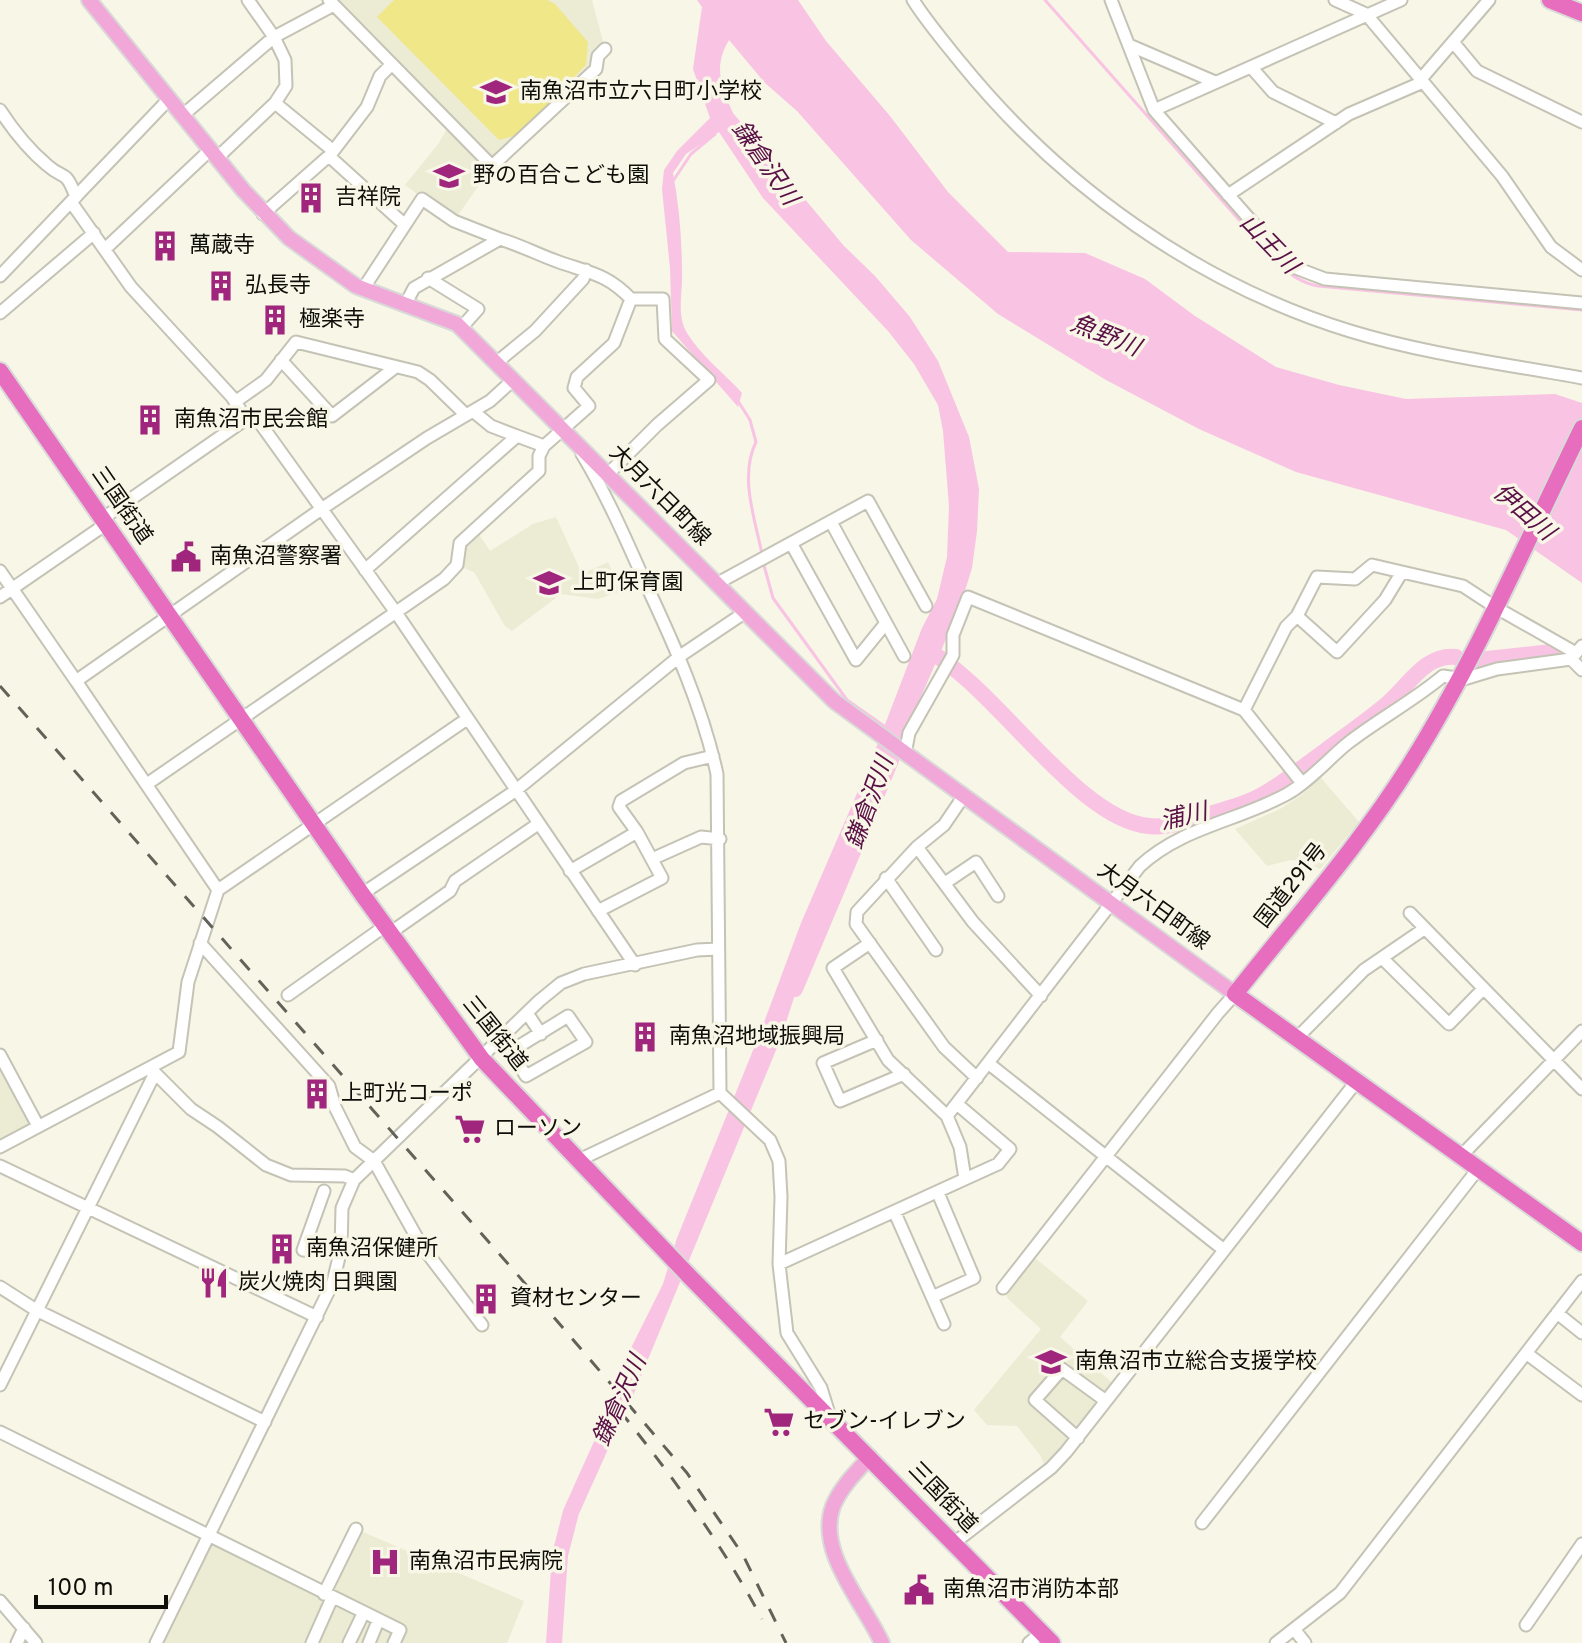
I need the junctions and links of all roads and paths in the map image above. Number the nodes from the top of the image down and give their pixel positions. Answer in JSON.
{"nodes":[{"id":1,"x":89,"y":0,"type":"edge"},
{"id":2,"x":248,"y":0,"type":"edge"},
{"id":3,"x":1111,"y":0,"type":"edge"},
{"id":4,"x":1335,"y":0,"type":"edge"},
{"id":5,"x":1401,"y":0,"type":"edge"},
{"id":6,"x":1489,"y":0,"type":"edge"},
{"id":7,"x":1550,"y":0,"type":"edge"},
{"id":8,"x":917,"y":1,"type":"edge"},
{"id":9,"x":332,"y":2,"type":"edge"},
{"id":10,"x":1582,"y":13,"type":"edge"},
{"id":11,"x":1366,"y":14,"type":"junction"},
{"id":12,"x":274,"y":37,"type":"junction"},
{"id":13,"x":1453,"y":42,"type":"junction"},
{"id":14,"x":1129,"y":45,"type":"junction"},
{"id":15,"x":605,"y":49,"type":"dead end"},
{"id":16,"x":392,"y":64,"type":"junction"},
{"id":17,"x":1251,"y":67,"type":"junction"},
{"id":18,"x":1422,"y":80,"type":"junction"},
{"id":19,"x":1215,"y":82,"type":"junction"},
{"id":20,"x":170,"y":98,"type":"junction"},
{"id":21,"x":275,"y":103,"type":"junction"},
{"id":22,"x":0,"y":110,"type":"edge"},
{"id":23,"x":1154,"y":110,"type":"junction"},
{"id":24,"x":183,"y":115,"type":"junction"},
{"id":25,"x":1582,"y":122,"type":"edge"},
{"id":26,"x":1336,"y":123,"type":"junction"},
{"id":27,"x":214,"y":154,"type":"junction"},
{"id":28,"x":331,"y":154,"type":"junction"},
{"id":29,"x":1228,"y":195,"type":"junction"},
{"id":30,"x":73,"y":200,"type":"junction"},
{"id":31,"x":263,"y":214,"type":"junction"},
{"id":32,"x":405,"y":225,"type":"junction"},
{"id":33,"x":94,"y":233,"type":"junction"},
{"id":34,"x":500,"y":239,"type":"junction"},
{"id":35,"x":105,"y":249,"type":"junction"},
{"id":36,"x":586,"y":270,"type":"junction"},
{"id":37,"x":1582,"y":270,"type":"edge"},
{"id":38,"x":0,"y":276,"type":"edge"},
{"id":39,"x":428,"y":278,"type":"junction"},
{"id":40,"x":363,"y":289,"type":"junction"},
{"id":41,"x":631,"y":299,"type":"junction"},
{"id":42,"x":1582,"y":303,"type":"edge"},
{"id":43,"x":405,"y":305,"type":"junction"},
{"id":44,"x":0,"y":313,"type":"edge"},
{"id":45,"x":461,"y":328,"type":"junction"},
{"id":46,"x":281,"y":360,"type":"junction"},
{"id":47,"x":496,"y":363,"type":"junction"},
{"id":48,"x":394,"y":367,"type":"junction"},
{"id":49,"x":0,"y":371,"type":"edge"},
{"id":50,"x":1582,"y":378,"type":"edge"},
{"id":51,"x":513,"y":380,"type":"junction"},
{"id":52,"x":235,"y":402,"type":"junction"},
{"id":53,"x":470,"y":414,"type":"junction"},
{"id":54,"x":246,"y":419,"type":"junction"},
{"id":55,"x":1582,"y":428,"type":"edge"},
{"id":56,"x":562,"y":431,"type":"junction"},
{"id":57,"x":517,"y":436,"type":"junction"},
{"id":58,"x":575,"y":443,"type":"junction"},
{"id":59,"x":544,"y":446,"type":"junction"},
{"id":60,"x":608,"y":474,"type":"junction"},
{"id":61,"x":320,"y":510,"type":"junction"},
{"id":62,"x":104,"y":522,"type":"junction"},
{"id":63,"x":831,"y":522,"type":"junction"},
{"id":64,"x":791,"y":543,"type":"junction"},
{"id":65,"x":365,"y":570,"type":"junction"},
{"id":66,"x":0,"y":571,"type":"edge"},
{"id":67,"x":1402,"y":572,"type":"junction"},
{"id":68,"x":716,"y":584,"type":"junction"},
{"id":69,"x":13,"y":588,"type":"junction"},
{"id":70,"x":0,"y":597,"type":"edge"},
{"id":71,"x":1489,"y":603,"type":"dead end"},
{"id":72,"x":926,"y":606,"type":"dead end"},
{"id":73,"x":1502,"y":611,"type":"dead end"},
{"id":74,"x":744,"y":613,"type":"junction"},
{"id":75,"x":397,"y":614,"type":"junction"},
{"id":76,"x":170,"y":615,"type":"junction"},
{"id":77,"x":1297,"y":616,"type":"junction"},
{"id":78,"x":886,"y":623,"type":"junction"},
{"id":79,"x":1576,"y":653,"type":"edge"},
{"id":80,"x":680,"y":656,"type":"junction"},
{"id":81,"x":904,"y":656,"type":"dead end"},
{"id":82,"x":1582,"y":670,"type":"edge"},
{"id":83,"x":1460,"y":677,"type":"junction"},
{"id":84,"x":76,"y":681,"type":"junction"},
{"id":85,"x":1244,"y":710,"type":"junction"},
{"id":86,"x":241,"y":719,"type":"junction"},
{"id":87,"x":467,"y":719,"type":"junction"},
{"id":88,"x":905,"y":754,"type":"junction"},
{"id":89,"x":713,"y":756,"type":"junction"},
{"id":90,"x":1302,"y":783,"type":"junction"},
{"id":91,"x":147,"y":784,"type":"junction"},
{"id":92,"x":515,"y":791,"type":"junction"},
{"id":93,"x":963,"y":797,"type":"junction"},
{"id":94,"x":314,"y":823,"type":"junction"},
{"id":95,"x":538,"y":824,"type":"junction"},
{"id":96,"x":637,"y":832,"type":"junction"},
{"id":97,"x":720,"y":839,"type":"junction"},
{"id":98,"x":917,"y":847,"type":"junction"},
{"id":99,"x":652,"y":859,"type":"junction"},
{"id":100,"x":570,"y":871,"type":"junction"},
{"id":101,"x":886,"y":878,"type":"junction"},
{"id":102,"x":945,"y":883,"type":"junction"},
{"id":103,"x":218,"y":890,"type":"junction"},
{"id":104,"x":362,"y":894,"type":"junction"},
{"id":105,"x":998,"y":896,"type":"dead end"},
{"id":106,"x":1112,"y":904,"type":"junction"},
{"id":107,"x":598,"y":911,"type":"junction"},
{"id":108,"x":1410,"y":913,"type":"dead end"},
{"id":109,"x":1424,"y":929,"type":"junction"},
{"id":110,"x":387,"y":930,"type":"junction"},
{"id":111,"x":200,"y":943,"type":"junction"},
{"id":112,"x":870,"y":943,"type":"junction"},
{"id":113,"x":718,"y":949,"type":"junction"},
{"id":114,"x":936,"y":950,"type":"dead end"},
{"id":115,"x":1382,"y":958,"type":"junction"},
{"id":116,"x":635,"y":965,"type":"junction"},
{"id":117,"x":1483,"y":989,"type":"junction"},
{"id":118,"x":1235,"y":994,"type":"junction"},
{"id":119,"x":288,"y":995,"type":"dead end"},
{"id":120,"x":1041,"y":996,"type":"junction"},
{"id":121,"x":527,"y":1013,"type":"junction"},
{"id":122,"x":1582,"y":1031,"type":"edge"},
{"id":123,"x":541,"y":1034,"type":"junction"},
{"id":124,"x":1296,"y":1039,"type":"junction"},
{"id":125,"x":877,"y":1040,"type":"junction"},
{"id":126,"x":0,"y":1055,"type":"edge"},
{"id":127,"x":482,"y":1059,"type":"junction"},
{"id":128,"x":1553,"y":1060,"type":"junction"},
{"id":129,"x":988,"y":1063,"type":"junction"},
{"id":130,"x":153,"y":1071,"type":"junction"},
{"id":131,"x":904,"y":1074,"type":"junction"},
{"id":132,"x":977,"y":1078,"type":"junction"},
{"id":133,"x":1356,"y":1082,"type":"junction"},
{"id":134,"x":1582,"y":1089,"type":"edge"},
{"id":135,"x":720,"y":1093,"type":"junction"},
{"id":136,"x":957,"y":1104,"type":"junction"},
{"id":137,"x":947,"y":1116,"type":"junction"},
{"id":138,"x":38,"y":1126,"type":"junction"},
{"id":139,"x":0,"y":1147,"type":"edge"},
{"id":140,"x":1461,"y":1156,"type":"junction"},
{"id":141,"x":1106,"y":1157,"type":"junction"},
{"id":142,"x":374,"y":1161,"type":"junction"},
{"id":143,"x":577,"y":1161,"type":"junction"},
{"id":144,"x":0,"y":1166,"type":"edge"},
{"id":145,"x":1478,"y":1169,"type":"junction"},
{"id":146,"x":965,"y":1179,"type":"junction"},
{"id":147,"x":354,"y":1180,"type":"junction"},
{"id":148,"x":324,"y":1191,"type":"dead end"},
{"id":149,"x":938,"y":1193,"type":"junction"},
{"id":150,"x":87,"y":1207,"type":"junction"},
{"id":151,"x":895,"y":1213,"type":"junction"},
{"id":152,"x":1582,"y":1243,"type":"edge"},
{"id":153,"x":1224,"y":1250,"type":"junction"},
{"id":154,"x":340,"y":1253,"type":"junction"},
{"id":155,"x":779,"y":1264,"type":"junction"},
{"id":156,"x":1582,"y":1281,"type":"edge"},
{"id":157,"x":0,"y":1287,"type":"edge"},
{"id":158,"x":1003,"y":1288,"type":"dead end"},
{"id":159,"x":932,"y":1297,"type":"junction"},
{"id":160,"x":36,"y":1310,"type":"junction"},
{"id":161,"x":1557,"y":1313,"type":"junction"},
{"id":162,"x":317,"y":1317,"type":"junction"},
{"id":163,"x":944,"y":1324,"type":"dead end"},
{"id":164,"x":482,"y":1325,"type":"dead end"},
{"id":165,"x":1582,"y":1333,"type":"edge"},
{"id":166,"x":1526,"y":1353,"type":"junction"},
{"id":167,"x":0,"y":1385,"type":"edge"},
{"id":168,"x":1582,"y":1395,"type":"edge"},
{"id":169,"x":1106,"y":1401,"type":"junction"},
{"id":170,"x":831,"y":1417,"type":"junction"},
{"id":171,"x":265,"y":1422,"type":"junction"},
{"id":172,"x":0,"y":1432,"type":"edge"},
{"id":173,"x":1078,"y":1438,"type":"junction"},
{"id":174,"x":870,"y":1457,"type":"junction"},
{"id":175,"x":1202,"y":1523,"type":"dead end"},
{"id":176,"x":356,"y":1529,"type":"dead end"},
{"id":177,"x":208,"y":1536,"type":"junction"},
{"id":178,"x":954,"y":1543,"type":"junction"},
{"id":179,"x":1582,"y":1544,"type":"edge"},
{"id":180,"x":328,"y":1596,"type":"junction"},
{"id":181,"x":0,"y":1601,"type":"edge"},
{"id":182,"x":363,"y":1614,"type":"junction"},
{"id":183,"x":378,"y":1621,"type":"junction"},
{"id":184,"x":1526,"y":1625,"type":"dead end"},
{"id":185,"x":24,"y":1628,"type":"junction"},
{"id":186,"x":1294,"y":1629,"type":"junction"},
{"id":187,"x":1041,"y":1640,"type":"edge"},
{"id":188,"x":17,"y":1643,"type":"edge"},
{"id":189,"x":36,"y":1643,"type":"edge"},
{"id":190,"x":156,"y":1643,"type":"edge"},
{"id":191,"x":312,"y":1643,"type":"edge"},
{"id":192,"x":349,"y":1643,"type":"edge"},
{"id":193,"x":369,"y":1643,"type":"edge"},
{"id":194,"x":394,"y":1643,"type":"edge"},
{"id":195,"x":882,"y":1643,"type":"edge"},
{"id":196,"x":1276,"y":1643,"type":"edge"},
{"id":197,"x":1305,"y":1643,"type":"edge"}],
"edges":[{"from":1,"to":20,"type":"main road","name":"大月六日町線"},
{"from":2,"to":12,"type":"street"},
{"from":3,"to":14,"type":"street"},
{"from":4,"to":11,"type":"street"},
{"from":5,"to":11,"type":"street"},
{"from":6,"to":13,"type":"street"},
{"from":7,"to":10,"type":"highway"},
{"from":8,"to":50,"type":"street"},
{"from":9,"to":12,"type":"street"},
{"from":9,"to":16,"type":"street"},
{"from":11,"to":17,"type":"street"},
{"from":11,"to":18,"type":"street"},
{"from":12,"to":21,"type":"street"},
{"from":12,"to":24,"type":"street"},
{"from":13,"to":18,"type":"street"},
{"from":13,"to":25,"type":"street"},
{"from":14,"to":19,"type":"street"},
{"from":14,"to":23,"type":"street"},
{"from":15,"to":16,"type":"street"},
{"from":16,"to":28,"type":"street"},
{"from":17,"to":19,"type":"street"},
{"from":17,"to":26,"type":"street"},
{"from":18,"to":26,"type":"street"},
{"from":18,"to":37,"type":"street"},
{"from":19,"to":23,"type":"street"},
{"from":20,"to":24,"type":"main road","name":"大月六日町線"},
{"from":20,"to":30,"type":"street"},
{"from":21,"to":27,"type":"street"},
{"from":21,"to":28,"type":"street"},
{"from":22,"to":30,"type":"street"},
{"from":23,"to":29,"type":"street"},
{"from":24,"to":27,"type":"main road","name":"大月六日町線"},
{"from":26,"to":29,"type":"street"},
{"from":27,"to":31,"type":"main road","name":"大月六日町線"},
{"from":27,"to":35,"type":"street"},
{"from":28,"to":31,"type":"street"},
{"from":28,"to":32,"type":"street"},
{"from":29,"to":42,"type":"street"},
{"from":30,"to":33,"type":"street"},
{"from":30,"to":38,"type":"street"},
{"from":31,"to":40,"type":"main road","name":"大月六日町線"},
{"from":32,"to":34,"type":"street"},
{"from":32,"to":40,"type":"street"},
{"from":33,"to":35,"type":"street"},
{"from":33,"to":44,"type":"street"},
{"from":34,"to":36,"type":"street"},
{"from":34,"to":39,"type":"street"},
{"from":35,"to":52,"type":"street"},
{"from":36,"to":41,"type":"street"},
{"from":36,"to":47,"type":"street"},
{"from":39,"to":43,"type":"street"},
{"from":39,"to":45,"type":"street"},
{"from":40,"to":43,"type":"main road","name":"大月六日町線"},
{"from":41,"to":56,"type":"street"},
{"from":41,"to":60,"type":"street"},
{"from":43,"to":45,"type":"main road","name":"大月六日町線"},
{"from":45,"to":47,"type":"main road","name":"大月六日町線"},
{"from":46,"to":48,"type":"street"},
{"from":46,"to":48,"type":"street"},
{"from":46,"to":52,"type":"street"},
{"from":47,"to":51,"type":"main road","name":"大月六日町線"},
{"from":48,"to":53,"type":"street"},
{"from":49,"to":62,"type":"highway","name":"三国街道"},
{"from":51,"to":53,"type":"street"},
{"from":51,"to":56,"type":"main road","name":"大月六日町線"},
{"from":52,"to":54,"type":"street"},
{"from":53,"to":57,"type":"street"},
{"from":53,"to":61,"type":"street"},
{"from":54,"to":61,"type":"street"},
{"from":54,"to":62,"type":"street"},
{"from":55,"to":83,"type":"highway","name":"国道291号"},
{"from":56,"to":58,"type":"main road","name":"大月六日町線"},
{"from":56,"to":59,"type":"street"},
{"from":57,"to":59,"type":"street"},
{"from":57,"to":65,"type":"street"},
{"from":58,"to":60,"type":"main road","name":"大月六日町線"},
{"from":58,"to":80,"type":"street"},
{"from":59,"to":75,"type":"street"},
{"from":60,"to":68,"type":"main road","name":"大月六日町線"},
{"from":61,"to":65,"type":"street"},
{"from":61,"to":76,"type":"street"},
{"from":62,"to":69,"type":"street"},
{"from":62,"to":76,"type":"highway","name":"三国街道"},
{"from":63,"to":64,"type":"street"},
{"from":63,"to":72,"type":"street"},
{"from":63,"to":78,"type":"street"},
{"from":64,"to":68,"type":"street"},
{"from":64,"to":78,"type":"street"},
{"from":65,"to":75,"type":"street"},
{"from":66,"to":69,"type":"street"},
{"from":67,"to":71,"type":"street"},
{"from":67,"to":77,"type":"street"},
{"from":67,"to":77,"type":"street"},
{"from":68,"to":74,"type":"main road","name":"大月六日町線"},
{"from":69,"to":70,"type":"street"},
{"from":69,"to":84,"type":"street"},
{"from":73,"to":79,"type":"street"},
{"from":74,"to":80,"type":"street"},
{"from":74,"to":88,"type":"main road","name":"大月六日町線"},
{"from":75,"to":86,"type":"street"},
{"from":75,"to":87,"type":"street"},
{"from":76,"to":84,"type":"street"},
{"from":76,"to":86,"type":"highway","name":"三国街道"},
{"from":77,"to":85,"type":"street"},
{"from":78,"to":81,"type":"street"},
{"from":79,"to":82,"type":"street"},
{"from":79,"to":83,"type":"street"},
{"from":80,"to":89,"type":"street"},
{"from":80,"to":92,"type":"street"},
{"from":83,"to":90,"type":"street"},
{"from":83,"to":118,"type":"highway","name":"国道291号"},
{"from":84,"to":91,"type":"street"},
{"from":85,"to":88,"type":"street"},
{"from":85,"to":90,"type":"street"},
{"from":86,"to":91,"type":"street"},
{"from":86,"to":94,"type":"highway","name":"三国街道"},
{"from":87,"to":92,"type":"street"},
{"from":87,"to":94,"type":"street"},
{"from":88,"to":93,"type":"main road","name":"大月六日町線"},
{"from":89,"to":96,"type":"street"},
{"from":89,"to":97,"type":"street"},
{"from":90,"to":106,"type":"street"},
{"from":91,"to":103,"type":"street"},
{"from":92,"to":95,"type":"street"},
{"from":92,"to":104,"type":"street"},
{"from":93,"to":98,"type":"street"},
{"from":93,"to":106,"type":"main road","name":"大月六日町線"},
{"from":94,"to":103,"type":"street"},
{"from":94,"to":104,"type":"highway","name":"三国街道"},
{"from":95,"to":100,"type":"street"},
{"from":95,"to":110,"type":"street"},
{"from":96,"to":99,"type":"street"},
{"from":96,"to":100,"type":"street"},
{"from":97,"to":99,"type":"street"},
{"from":97,"to":113,"type":"street"},
{"from":98,"to":101,"type":"street"},
{"from":98,"to":102,"type":"street"},
{"from":99,"to":107,"type":"street"},
{"from":100,"to":107,"type":"street"},
{"from":101,"to":112,"type":"street"},
{"from":101,"to":114,"type":"street"},
{"from":102,"to":105,"type":"street"},
{"from":102,"to":120,"type":"street"},
{"from":103,"to":111,"type":"street"},
{"from":104,"to":110,"type":"highway","name":"三国街道"},
{"from":106,"to":118,"type":"main road","name":"大月六日町線"},
{"from":106,"to":120,"type":"street"},
{"from":107,"to":116,"type":"street"},
{"from":108,"to":109,"type":"street"},
{"from":109,"to":115,"type":"street"},
{"from":109,"to":117,"type":"street"},
{"from":110,"to":119,"type":"street"},
{"from":110,"to":127,"type":"highway","name":"三国街道"},
{"from":111,"to":130,"type":"street"},
{"from":111,"to":142,"type":"street"},
{"from":112,"to":125,"type":"street"},
{"from":112,"to":132,"type":"street"},
{"from":113,"to":116,"type":"street"},
{"from":113,"to":135,"type":"street"},
{"from":115,"to":117,"type":"street"},
{"from":115,"to":124,"type":"street"},
{"from":116,"to":121,"type":"street"},
{"from":117,"to":128,"type":"street"},
{"from":118,"to":124,"type":"highway"},
{"from":118,"to":141,"type":"street"},
{"from":120,"to":129,"type":"street"},
{"from":121,"to":123,"type":"street"},
{"from":121,"to":127,"type":"street"},
{"from":122,"to":128,"type":"street"},
{"from":123,"to":123,"type":"street"},
{"from":124,"to":133,"type":"highway"},
{"from":125,"to":131,"type":"street"},
{"from":125,"to":131,"type":"street"},
{"from":126,"to":138,"type":"street"},
{"from":127,"to":142,"type":"street"},
{"from":127,"to":143,"type":"highway","name":"三国街道"},
{"from":128,"to":134,"type":"street"},
{"from":128,"to":140,"type":"street"},
{"from":129,"to":132,"type":"street"},
{"from":129,"to":141,"type":"street"},
{"from":130,"to":138,"type":"street"},
{"from":130,"to":147,"type":"street"},
{"from":130,"to":150,"type":"street"},
{"from":131,"to":137,"type":"street"},
{"from":132,"to":136,"type":"street"},
{"from":133,"to":140,"type":"highway"},
{"from":133,"to":153,"type":"street"},
{"from":135,"to":143,"type":"street"},
{"from":135,"to":155,"type":"street"},
{"from":136,"to":137,"type":"street"},
{"from":136,"to":146,"type":"street"},
{"from":137,"to":146,"type":"street"},
{"from":138,"to":139,"type":"street"},
{"from":140,"to":145,"type":"highway"},
{"from":141,"to":153,"type":"street"},
{"from":141,"to":158,"type":"street"},
{"from":142,"to":147,"type":"street"},
{"from":142,"to":164,"type":"street"},
{"from":143,"to":170,"type":"highway","name":"三国街道"},
{"from":144,"to":150,"type":"street"},
{"from":145,"to":152,"type":"highway"},
{"from":145,"to":175,"type":"street"},
{"from":146,"to":149,"type":"street"},
{"from":147,"to":154,"type":"street"},
{"from":148,"to":154,"type":"street"},
{"from":149,"to":151,"type":"street"},
{"from":149,"to":159,"type":"street"},
{"from":150,"to":160,"type":"street"},
{"from":150,"to":162,"type":"street"},
{"from":151,"to":155,"type":"street"},
{"from":151,"to":159,"type":"street"},
{"from":153,"to":169,"type":"street"},
{"from":154,"to":162,"type":"street"},
{"from":155,"to":170,"type":"street"},
{"from":156,"to":161,"type":"street"},
{"from":157,"to":160,"type":"street"},
{"from":159,"to":163,"type":"street"},
{"from":160,"to":167,"type":"street"},
{"from":160,"to":171,"type":"street"},
{"from":161,"to":165,"type":"street"},
{"from":161,"to":166,"type":"street"},
{"from":162,"to":171,"type":"street"},
{"from":166,"to":168,"type":"street"},
{"from":166,"to":186,"type":"street"},
{"from":169,"to":173,"type":"street"},
{"from":169,"to":173,"type":"street"},
{"from":170,"to":174,"type":"highway","name":"三国街道"},
{"from":171,"to":177,"type":"street"},
{"from":172,"to":177,"type":"street"},
{"from":173,"to":178,"type":"street"},
{"from":174,"to":178,"type":"highway","name":"三国街道"},
{"from":174,"to":195,"type":"main road"},
{"from":176,"to":180,"type":"street"},
{"from":177,"to":180,"type":"street"},
{"from":177,"to":190,"type":"street"},
{"from":178,"to":187,"type":"highway","name":"三国街道"},
{"from":179,"to":184,"type":"street"},
{"from":180,"to":182,"type":"street"},
{"from":180,"to":191,"type":"street"},
{"from":181,"to":185,"type":"street"},
{"from":182,"to":183,"type":"street"},
{"from":182,"to":192,"type":"street"},
{"from":183,"to":193,"type":"street"},
{"from":183,"to":194,"type":"street"},
{"from":185,"to":188,"type":"street"},
{"from":185,"to":189,"type":"street"},
{"from":186,"to":196,"type":"street"},
{"from":186,"to":197,"type":"street"}]}
